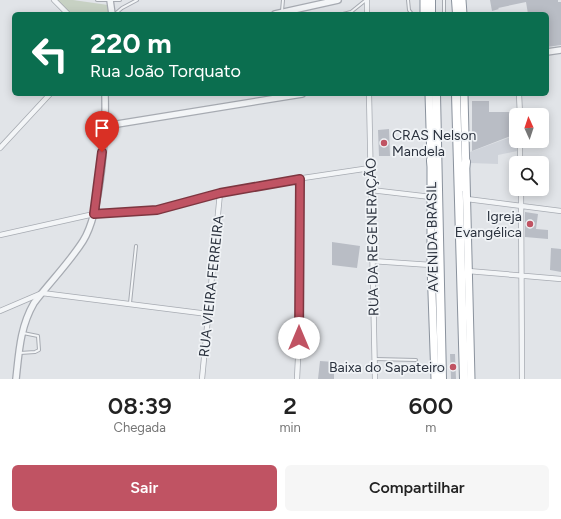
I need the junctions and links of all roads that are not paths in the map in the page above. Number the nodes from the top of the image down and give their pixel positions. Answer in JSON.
{"nodes":[{"id":1,"x":54,"y":0,"type":"edge"},
{"id":2,"x":97,"y":0,"type":"edge"},
{"id":3,"x":120,"y":0,"type":"edge"},
{"id":4,"x":137,"y":0,"type":"edge"},
{"id":5,"x":283,"y":0,"type":"edge"},
{"id":6,"x":338,"y":0,"type":"edge"},
{"id":7,"x":367,"y":0,"type":"edge"},
{"id":8,"x":408,"y":0,"type":"edge"},
{"id":9,"x":424,"y":0,"type":"edge"},
{"id":10,"x":431,"y":0,"type":"edge"},
{"id":11,"x":444,"y":0,"type":"edge"},
{"id":12,"x":456,"y":0,"type":"edge"},
{"id":13,"x":462,"y":0,"type":"edge"},
{"id":14,"x":110,"y":1,"type":"edge"},
{"id":15,"x":119,"y":11,"type":"edge"},
{"id":16,"x":66,"y":12,"type":"edge"},
{"id":17,"x":112,"y":12,"type":"edge"},
{"id":18,"x":278,"y":12,"type":"edge"},
{"id":19,"x":283,"y":12,"type":"edge"},
{"id":20,"x":350,"y":12,"type":"edge"},
{"id":21,"x":367,"y":12,"type":"edge"},
{"id":22,"x":410,"y":12,"type":"edge"},
{"id":23,"x":424,"y":12,"type":"edge"},
{"id":24,"x":431,"y":12,"type":"edge"},
{"id":25,"x":444,"y":12,"type":"edge"},
{"id":26,"x":457,"y":12,"type":"edge"},
{"id":27,"x":463,"y":12,"type":"edge"},
{"id":28,"x":561,"y":50,"type":"edge"},
{"id":29,"x":549,"y":52,"type":"edge"},
{"id":30,"x":48,"y":96,"type":"edge"},
{"id":31,"x":105,"y":96,"type":"edge"},
{"id":32,"x":290,"y":96,"type":"edge"},
{"id":33,"x":369,"y":96,"type":"edge"},
{"id":34,"x":429,"y":96,"type":"edge"},
{"id":35,"x":436,"y":96,"type":"edge"},
{"id":36,"x":456,"y":96,"type":"edge"},
{"id":37,"x":464,"y":96,"type":"edge"},
{"id":38,"x":520,"y":96,"type":"edge"},
{"id":39,"x":520,"y":108,"type":"edge"},
{"id":40,"x":106,"y":126,"type":"junction"},
{"id":41,"x":0,"y":148,"type":"edge"},
{"id":42,"x":431,"y":161,"type":"junction"},
{"id":43,"x":466,"y":162,"type":"junction"},
{"id":44,"x":370,"y":168,"type":"junction"},
{"id":45,"x":300,"y":179,"type":"junction"},
{"id":46,"x":371,"y":190,"type":"junction"},
{"id":47,"x":220,"y":193,"type":"junction"},
{"id":48,"x":521,"y":196,"type":"edge"},
{"id":49,"x":431,"y":197,"type":"junction"},
{"id":50,"x":467,"y":199,"type":"junction"},
{"id":51,"x":458,"y":204,"type":"junction"},
{"id":52,"x":521,"y":207,"type":"junction"},
{"id":53,"x":561,"y":211,"type":"edge"},
{"id":54,"x":94,"y":214,"type":"junction"},
{"id":55,"x":0,"y":235,"type":"edge"},
{"id":56,"x":136,"y":246,"type":"dead end"},
{"id":57,"x":372,"y":261,"type":"junction"},
{"id":58,"x":431,"y":265,"type":"junction"},
{"id":59,"x":468,"y":271,"type":"junction"},
{"id":60,"x":521,"y":275,"type":"junction"},
{"id":61,"x":561,"y":279,"type":"edge"},
{"id":62,"x":42,"y":293,"type":"junction"},
{"id":63,"x":130,"y":304,"type":"junction"},
{"id":64,"x":0,"y":311,"type":"edge"},
{"id":65,"x":208,"y":314,"type":"junction"},
{"id":66,"x":21,"y":332,"type":"junction"},
{"id":67,"x":441,"y":338,"type":"junction"},
{"id":68,"x":19,"y":353,"type":"junction"},
{"id":69,"x":375,"y":359,"type":"junction"},
{"id":70,"x":416,"y":360,"type":"dead end"},
{"id":71,"x":16,"y":379,"type":"edge"},
{"id":72,"x":202,"y":379,"type":"edge"},
{"id":73,"x":296,"y":379,"type":"edge"},
{"id":74,"x":375,"y":379,"type":"edge"},
{"id":75,"x":435,"y":379,"type":"edge"},
{"id":76,"x":442,"y":379,"type":"edge"},
{"id":77,"x":464,"y":379,"type":"edge"},
{"id":78,"x":471,"y":379,"type":"edge"},
{"id":79,"x":522,"y":379,"type":"edge"}],
"edges":[{"from":1,"to":16,"type":"street"},
{"from":2,"to":14,"type":"lane"},
{"from":3,"to":14,"type":"lane"},
{"from":4,"to":15,"type":"lane"},
{"from":5,"to":18,"type":"lane"},
{"from":6,"to":19,"type":"street"},
{"from":7,"to":20,"type":"lane"},
{"from":7,"to":21,"type":"street"},
{"from":8,"to":22,"type":"lane"},
{"from":9,"to":23,"type":"highway"},
{"from":10,"to":24,"type":"highway"},
{"from":11,"to":25,"type":"lane"},
{"from":12,"to":26,"type":"highway"},
{"from":13,"to":27,"type":"highway"},
{"from":14,"to":17,"type":"street"},
{"from":28,"to":29,"type":"street"},
{"from":30,"to":41,"type":"street"},
{"from":31,"to":40,"type":"street"},
{"from":32,"to":40,"type":"street"},
{"from":33,"to":44,"type":"street","name":"RUA DA REGENERAÇÃO"},
{"from":34,"to":42,"type":"highway","name":"AVENIDA BRASIL"},
{"from":35,"to":67,"type":"highway","name":"AVENIDA BRASIL"},
{"from":36,"to":51,"type":"highway","name":"AVENIDA BRASIL"},
{"from":37,"to":43,"type":"highway"},
{"from":38,"to":39,"type":"street"},
{"from":40,"to":54,"type":"street"},
{"from":42,"to":49,"type":"highway","name":"AVENIDA BRASIL"},
{"from":42,"to":67,"type":"highway"},
{"from":43,"to":50,"type":"highway"},
{"from":43,"to":51,"type":"highway"},
{"from":44,"to":45,"type":"street"},
{"from":44,"to":46,"type":"street","name":"RUA DA REGENERAÇÃO"},
{"from":45,"to":47,"type":"street"},
{"from":45,"to":73,"type":"street"},
{"from":46,"to":49,"type":"street"},
{"from":46,"to":57,"type":"street","name":"RUA DA REGENERAÇÃO"},
{"from":47,"to":54,"type":"street"},
{"from":47,"to":65,"type":"street","name":"RUA VIEIRA FERREIRA"},
{"from":48,"to":52,"type":"street"},
{"from":49,"to":58,"type":"highway","name":"AVENIDA BRASIL"},
{"from":50,"to":52,"type":"street"},
{"from":50,"to":59,"type":"highway"},
{"from":51,"to":77,"type":"highway","name":"AVENIDA BRASIL"},
{"from":52,"to":53,"type":"street"},
{"from":52,"to":60,"type":"street"},
{"from":54,"to":55,"type":"street"},
{"from":54,"to":62,"type":"street"},
{"from":56,"to":63,"type":"lane"},
{"from":57,"to":58,"type":"street"},
{"from":57,"to":69,"type":"street","name":"RUA DA REGENERAÇÃO"},
{"from":58,"to":75,"type":"highway","name":"AVENIDA BRASIL"},
{"from":59,"to":60,"type":"street"},
{"from":59,"to":78,"type":"highway"},
{"from":60,"to":61,"type":"street"},
{"from":60,"to":79,"type":"street"},
{"from":62,"to":63,"type":"street"},
{"from":62,"to":64,"type":"street"},
{"from":62,"to":66,"type":"street"},
{"from":63,"to":65,"type":"street"},
{"from":65,"to":72,"type":"street","name":"RUA VIEIRA FERREIRA"},
{"from":66,"to":68,"type":"street"},
{"from":66,"to":68,"type":"lane"},
{"from":67,"to":76,"type":"highway","name":"AVENIDA BRASIL"},
{"from":68,"to":71,"type":"street"},
{"from":69,"to":70,"type":"lane"},
{"from":69,"to":74,"type":"street","name":"RUA DA REGENERAÇÃO"}]}
